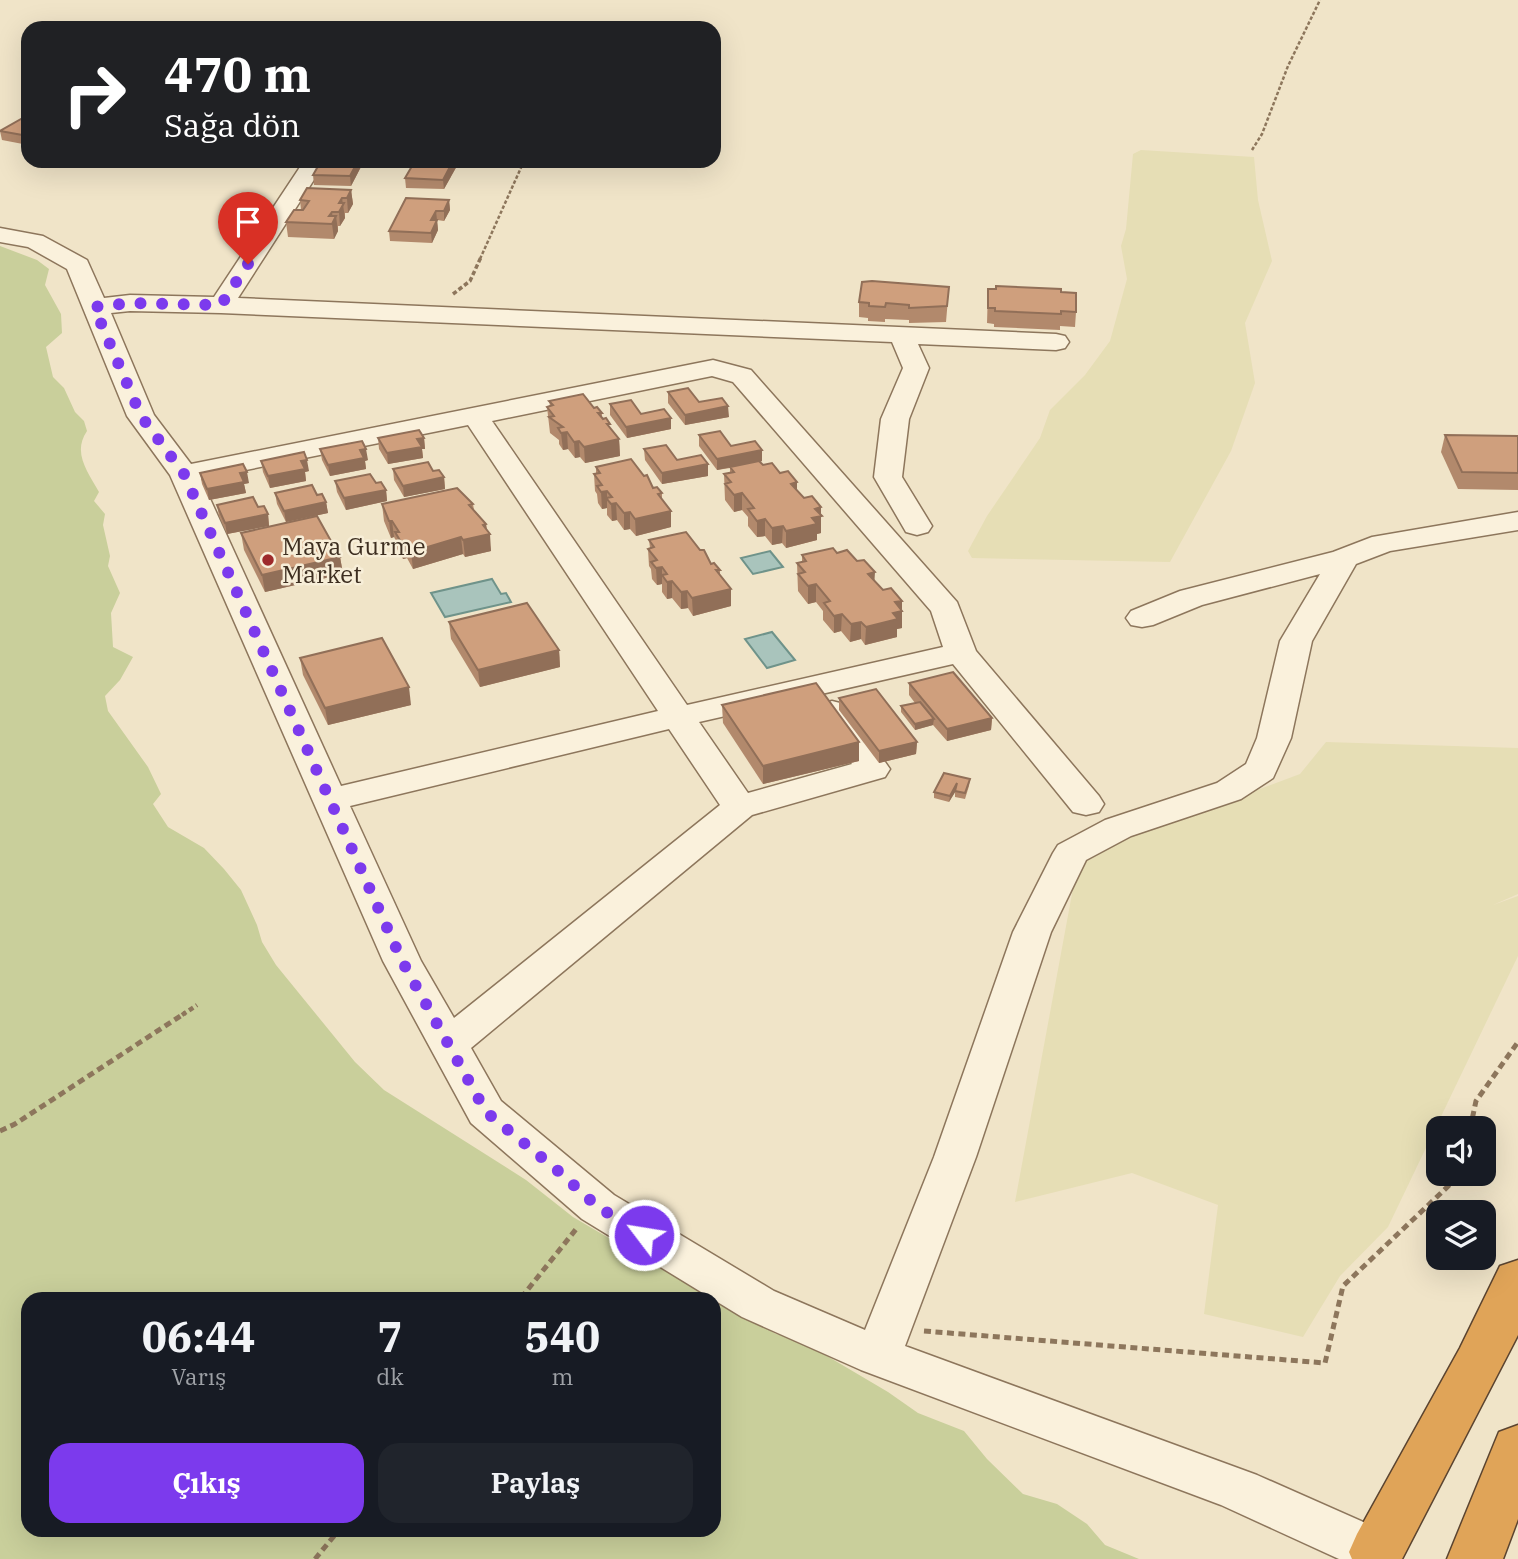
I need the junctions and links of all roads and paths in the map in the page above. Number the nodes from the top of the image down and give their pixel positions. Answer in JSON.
{"nodes":[{"id":1,"x":1320,"y":0,"type":"edge"},
{"id":2,"x":1252,"y":150,"type":"dead end"},
{"id":3,"x":310,"y":168,"type":"edge"},
{"id":4,"x":521,"y":168,"type":"edge"},
{"id":5,"x":0,"y":235,"type":"edge"},
{"id":6,"x":221,"y":305,"type":"junction"},
{"id":7,"x":94,"y":307,"type":"junction"},
{"id":8,"x":428,"y":314,"type":"junction"},
{"id":9,"x":901,"y":334,"type":"junction"},
{"id":10,"x":1056,"y":342,"type":"dead end"},
{"id":11,"x":475,"y":416,"type":"junction"},
{"id":12,"x":184,"y":474,"type":"junction"},
{"id":13,"x":1518,"y":521,"type":"edge"},
{"id":14,"x":917,"y":526,"type":"dead end"},
{"id":15,"x":1344,"y":558,"type":"junction"},
{"id":16,"x":1142,"y":618,"type":"dead end"},
{"id":17,"x":961,"y":653,"type":"junction"},
{"id":18,"x":828,"y":706,"type":"edge"},
{"id":19,"x":677,"y":717,"type":"junction"},
{"id":20,"x":329,"y":800,"type":"junction"},
{"id":21,"x":1086,"y":804,"type":"dead end"},
{"id":22,"x":739,"y":807,"type":"junction"},
{"id":23,"x":197,"y":1005,"type":"dead end"},
{"id":24,"x":1518,"y":1042,"type":"edge"},
{"id":25,"x":449,"y":1044,"type":"junction"},
{"id":26,"x":1473,"y":1116,"type":"edge"},
{"id":27,"x":0,"y":1131,"type":"edge"},
{"id":28,"x":1448,"y":1186,"type":"edge"},
{"id":29,"x":598,"y":1207,"type":"junction"},
{"id":30,"x":1518,"y":1280,"type":"edge"},
{"id":31,"x":526,"y":1292,"type":"edge"},
{"id":32,"x":883,"y":1342,"type":"junction"},
{"id":33,"x":1518,"y":1448,"type":"edge"},
{"id":34,"x":333,"y":1537,"type":"edge"},
{"id":35,"x":1377,"y":1552,"type":"joint"},
{"id":36,"x":316,"y":1559,"type":"edge"},
{"id":37,"x":1475,"y":1559,"type":"edge"}],
"edges":[{"from":1,"to":2,"type":"path"},
{"from":3,"to":6,"type":"street"},
{"from":4,"to":8,"type":"path"},
{"from":5,"to":7,"type":"street"},
{"from":6,"to":7,"type":"street"},
{"from":6,"to":8,"type":"street"},
{"from":7,"to":12,"type":"street"},
{"from":8,"to":9,"type":"street"},
{"from":9,"to":10,"type":"street"},
{"from":9,"to":14,"type":"street"},
{"from":11,"to":12,"type":"street"},
{"from":11,"to":17,"type":"street"},
{"from":11,"to":19,"type":"street"},
{"from":12,"to":20,"type":"street"},
{"from":13,"to":15,"type":"street"},
{"from":15,"to":16,"type":"street"},
{"from":15,"to":32,"type":"street"},
{"from":17,"to":19,"type":"street"},
{"from":17,"to":21,"type":"street"},
{"from":18,"to":22,"type":"street"},
{"from":19,"to":20,"type":"street"},
{"from":19,"to":22,"type":"street"},
{"from":20,"to":25,"type":"street"},
{"from":22,"to":25,"type":"street"},
{"from":23,"to":27,"type":"path"},
{"from":24,"to":26,"type":"path"},
{"from":25,"to":29,"type":"street"},
{"from":28,"to":32,"type":"path"},
{"from":29,"to":31,"type":"path"},
{"from":29,"to":32,"type":"street"},
{"from":30,"to":35,"type":"highway"},
{"from":32,"to":35,"type":"street"},
{"from":33,"to":37,"type":"highway"},
{"from":34,"to":36,"type":"path"}]}
